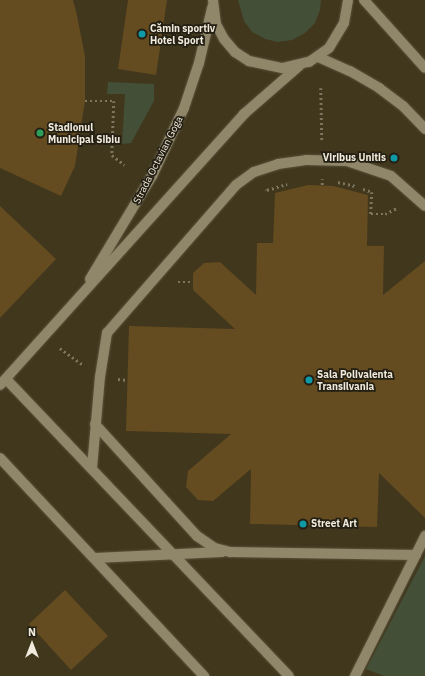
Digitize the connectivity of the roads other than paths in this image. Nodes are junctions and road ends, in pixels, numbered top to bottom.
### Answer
1 (348, 0) edge
2 (364, 0) edge
3 (213, 4) edge
4 (318, 57) junction
5 (299, 66) junction
6 (425, 68) edge
7 (425, 128) edge
8 (425, 206) edge
9 (77, 301) junction
10 (3, 382) edge
11 (95, 424) junction
12 (0, 458) edge
13 (92, 468) junction
14 (425, 536) edge
15 (230, 552) junction
16 (173, 554) junction
17 (416, 555) junction
18 (95, 558) junction
19 (204, 676) edge
20 (289, 676) edge
21 (355, 676) edge

1 - 4 main road
2 - 6 main road
3 - 5 main road
3 - 9 main road, Strada Octavian Goga
4 - 5 main road
4 - 7 main road
5 - 9 main road, Strada Octavian Goga
8 - 11 main road
9 - 10 main road, Strada Octavian Goga
10 - 13 main road
11 - 13 main road
11 - 15 main road
12 - 18 main road
13 - 16 main road
14 - 17 main road
15 - 16 main road
15 - 17 main road
16 - 18 main road
16 - 20 main road
17 - 21 main road
18 - 19 main road

